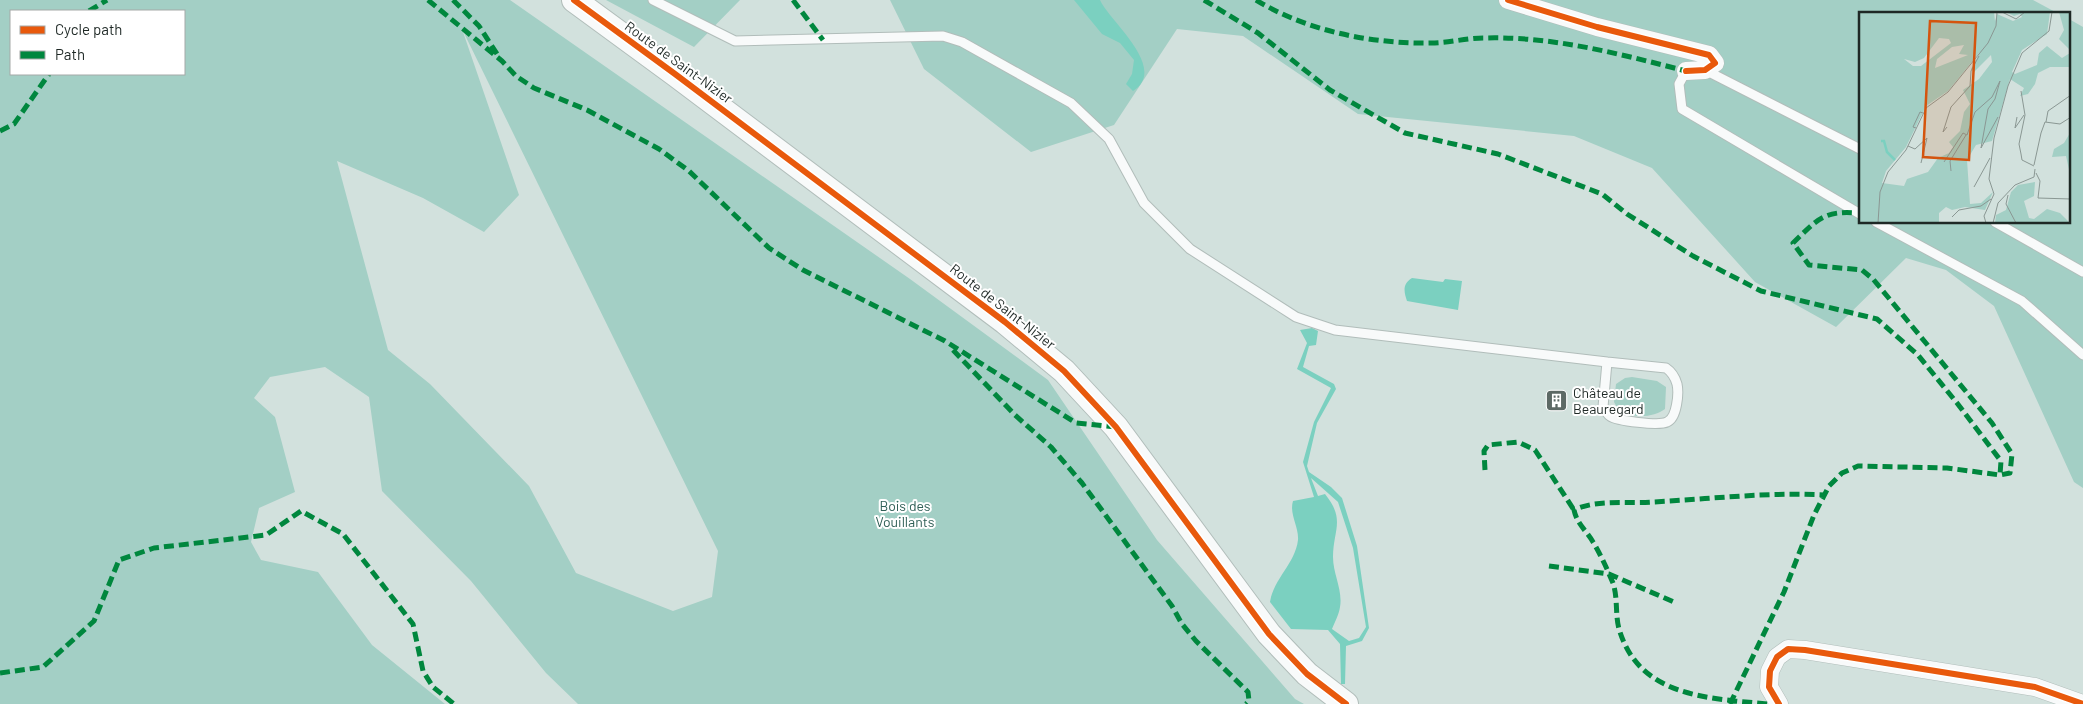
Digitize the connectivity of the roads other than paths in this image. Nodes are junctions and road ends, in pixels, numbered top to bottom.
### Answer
1 (574, 0) edge
2 (653, 0) edge
3 (1508, 0) edge
4 (1705, 70) junction
5 (1686, 71) joint
6 (1859, 148) edge
7 (1859, 214) edge
8 (1880, 224) edge
9 (1999, 224) edge
10 (2083, 272) edge
11 (2083, 355) edge
12 (1607, 362) junction
13 (1346, 704) edge
14 (1780, 704) edge
15 (2083, 704) edge

1 - 13 main road, Route de Saint-Nizier
2 - 12 lane
3 - 4 street
4 - 5 street
4 - 6 lane
5 - 7 lane
8 - 11 lane
9 - 10 lane
12 - 12 lane
14 - 15 street

